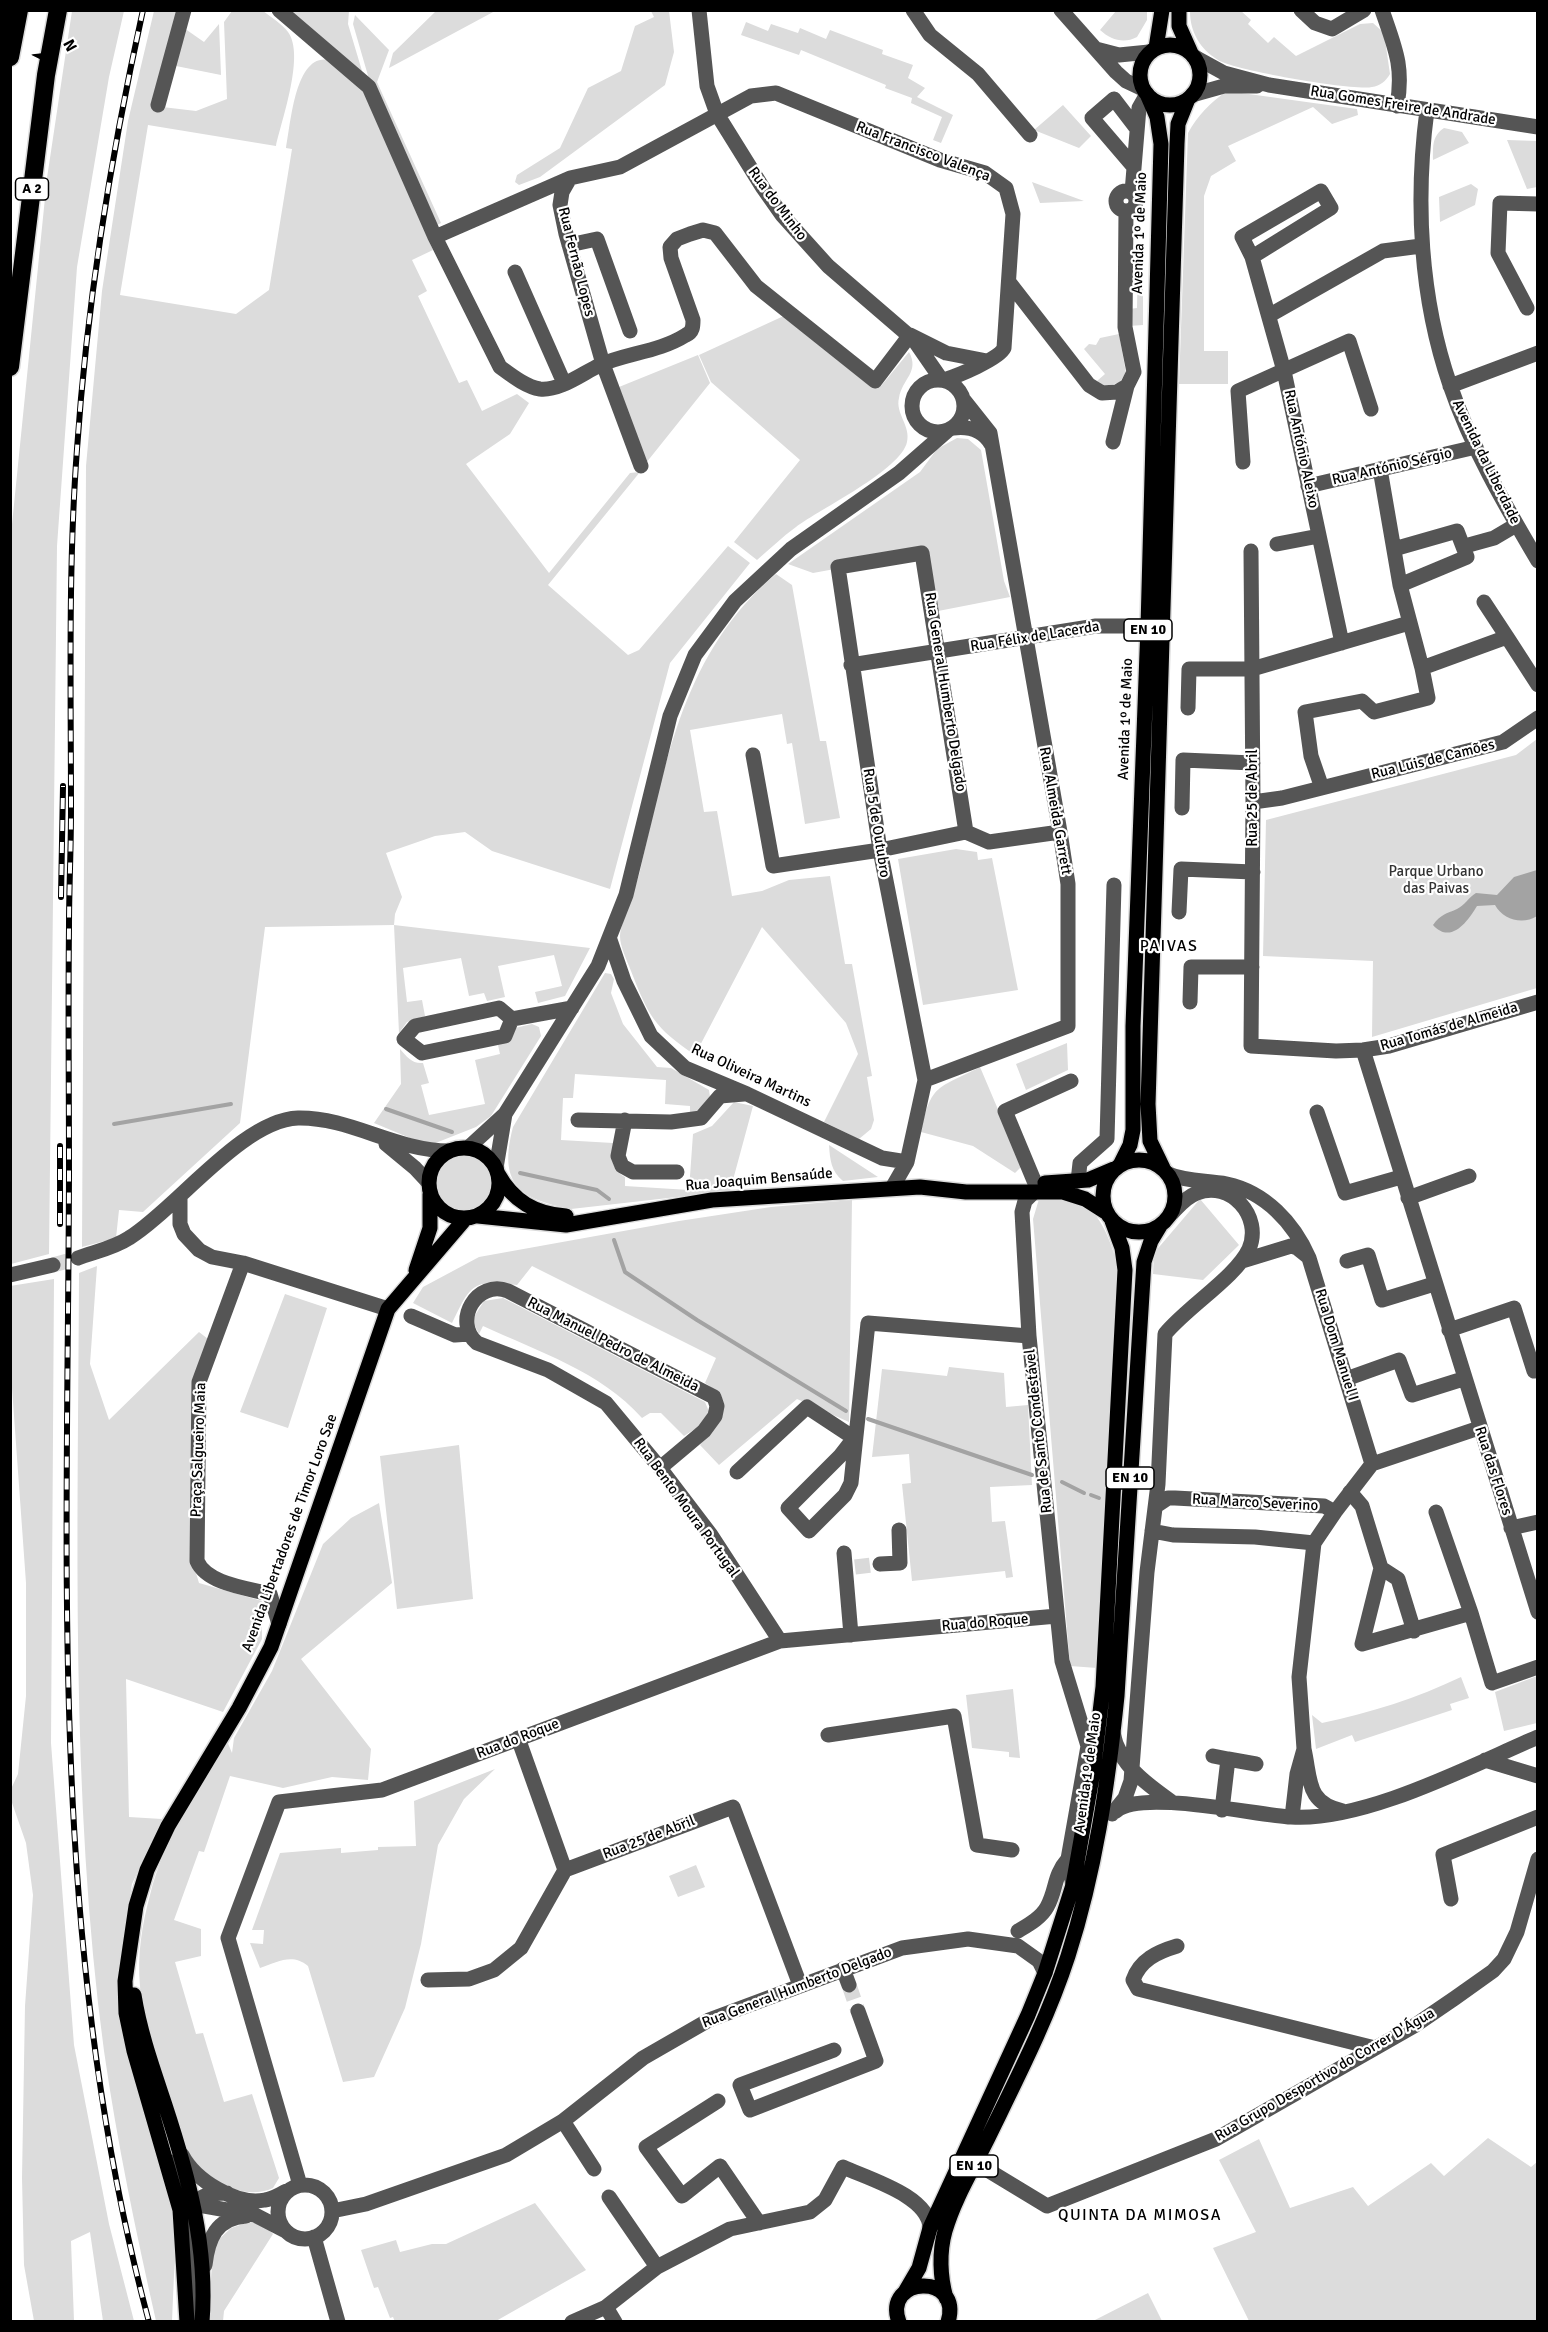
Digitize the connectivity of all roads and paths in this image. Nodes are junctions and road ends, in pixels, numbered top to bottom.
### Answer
1 (20, 10) edge
2 (58, 10) edge
3 (184, 10) edge
4 (279, 10) edge
5 (699, 10) edge
6 (913, 10) edge
7 (1061, 10) edge
8 (1162, 10) edge
9 (1179, 10) edge
10 (1301, 10) edge
11 (1365, 10) edge
12 (1382, 10) edge
13 (1098, 50) junction
14 (1153, 50) junction
15 (1192, 55) junction
16 (10, 57) edge
17 (1269, 85) junction
18 (1145, 92) junction
19 (1190, 97) junction
20 (158, 105) dead end
21 (1397, 106) junction
22 (1426, 110) junction
23 (717, 114) junction
24 (1538, 128) edge
25 (1137, 129) junction
26 (1030, 135) dead end
27 (1134, 167) junction
28 (570, 178) junction
29 (1538, 204) edge
30 (435, 237) junction
31 (569, 245) junction
32 (1421, 246) junction
33 (1252, 257) junction
34 (515, 272) dead end
35 (1009, 282) junction
36 (1527, 308) dead end
37 (1270, 315) junction
38 (630, 331) dead end
39 (910, 335) junction
40 (1537, 354) edge
41 (923, 357) junction
42 (987, 361) junction
43 (603, 364) junction
44 (10, 367) edge
45 (972, 368) junction
46 (1284, 371) junction
47 (942, 380) junction
48 (564, 383) junction
49 (1127, 386) junction
50 (1450, 386) junction
51 (917, 388) junction
52 (963, 398) junction
53 (1371, 409) dead end
54 (913, 416) junction
55 (950, 429) junction
56 (1113, 441) dead end
57 (992, 446) junction
58 (1476, 447) junction
59 (1243, 462) dead end
60 (909, 463) junction
61 (641, 466) dead end
62 (1380, 469) junction
63 (1308, 486) junction
64 (1516, 525) junction
65 (1319, 536) junction
66 (1277, 544) dead end
67 (1465, 546) junction
68 (1394, 549) junction
69 (1251, 551) dead end
70 (922, 553) joint
71 (1538, 561) edge
72 (1401, 585) junction
73 (1484, 602) dead end
74 (1409, 623) junction
75 (1148, 626) junction
76 (1024, 637) junction
77 (1507, 637) junction
78 (1342, 643) junction
79 (940, 652) junction
80 (851, 665) junction
81 (1422, 668) junction
82 (1252, 669) junction
83 (1538, 685) edge
84 (1188, 708) dead end
85 (1538, 718) edge
86 (753, 755) dead end
87 (1253, 763) junction
88 (1322, 788) junction
89 (1253, 802) junction
90 (1182, 808) dead end
91 (966, 832) junction
92 (1060, 832) junction
93 (880, 850) junction
94 (1253, 872) junction
95 (1114, 885) dead end
96 (1179, 912) dead end
97 (610, 940) junction
98 (1252, 968) junction
99 (1190, 1002) dead end
100 (1538, 1002) edge
101 (572, 1008) junction
102 (512, 1019) junction
103 (1251, 1046) joint
104 (1363, 1050) junction
105 (925, 1080) junction
106 (1071, 1082) dead end
107 (747, 1094) junction
108 (1317, 1112) dead end
109 (505, 1114) junction
110 (578, 1120) dead end
111 (625, 1120) junction
112 (377, 1137) junction
113 (469, 1148) junction
114 (449, 1151) junction
115 (907, 1162) junction
116 (1117, 1167) junction
117 (497, 1171) junction
118 (1165, 1171) junction
119 (677, 1172) dead end
120 (1469, 1176) dead end
121 (1401, 1177) junction
122 (1078, 1181) junction
123 (923, 1187) junction
124 (429, 1188) junction
125 (892, 1188) junction
126 (1035, 1188) junction
127 (1005, 1193) junction
128 (180, 1196) junction
129 (1408, 1198) junction
130 (1022, 1212) junction
131 (630, 1213) junction
132 (1172, 1213) junction
133 (1109, 1217) junction
134 (471, 1218) junction
135 (1160, 1226) junction
136 (78, 1258) tunnel mouth
137 (1309, 1258) junction
138 (1242, 1261) junction
139 (1347, 1261) dead end
140 (243, 1263) junction
141 (52, 1265) tunnel mouth
142 (10, 1275) edge
143 (413, 1277) junction
144 (1434, 1284) junction
145 (388, 1309) junction
146 (411, 1316) dead end
147 (1449, 1330) junction
148 (469, 1334) junction
149 (1029, 1336) junction
150 (1534, 1371) dead end
151 (1346, 1379) junction
152 (1463, 1379) junction
153 (1479, 1428) junction
154 (854, 1438) junction
155 (1372, 1464) junction
156 (660, 1468) junction
157 (737, 1472) dead end
158 (1350, 1492) junction
159 (1156, 1506) junction
160 (1335, 1512) junction
161 (1436, 1512) dead end
162 (1533, 1523) edge
163 (1511, 1528) junction
164 (899, 1530) dead end
165 (1152, 1531) junction
166 (1314, 1543) junction
167 (848, 1562) dead end
168 (880, 1564) tunnel mouth
169 (1381, 1568) junction
170 (1538, 1612) edge
171 (1471, 1613) junction
172 (1057, 1616) junction
173 (279, 1624) junction
174 (1414, 1631) junction
175 (851, 1635) junction
176 (780, 1641) junction
177 (1538, 1667) edge
178 (1102, 1687) junction
179 (1077, 1707) junction
180 (1113, 1733) junction
181 (828, 1735) dead end
182 (1538, 1737) edge
183 (518, 1738) junction
184 (1304, 1749) junction
185 (1485, 1760) junction
186 (1256, 1764) dead end
187 (1132, 1769) junction
188 (1538, 1776) edge
189 (1310, 1780) junction
190 (1172, 1802) junction
191 (1222, 1810) junction
192 (1346, 1812) junction
193 (1112, 1814) junction
194 (1292, 1817) junction
195 (1538, 1817) edge
196 (1098, 1835) junction
197 (1012, 1850) dead end
198 (1068, 1859) junction
199 (1538, 1859) edge
200 (565, 1870) junction
201 (1073, 1885) junction
202 (1451, 1899) dead end
203 (132, 1929) junction
204 (1018, 1931) dead end
205 (1177, 1946) dead end
206 (843, 1969) junction
207 (1046, 1973) junction
208 (428, 1980) dead end
209 (800, 1985) junction
210 (849, 1985) tunnel mouth
211 (858, 2011) tunnel mouth
212 (1375, 2048) junction
213 (834, 2050) dead end
214 (144, 2087) junction
215 (718, 2101) dead end
216 (563, 2121) junction
217 (178, 2147) junction
218 (976, 2163) junction
219 (594, 2169) dead end
220 (294, 2188) junction
221 (227, 2193) junction
222 (945, 2194) junction
223 (609, 2197) dead end
224 (916, 2201) junction
225 (193, 2204) junction
226 (332, 2211) junction
227 (255, 2215) junction
228 (759, 2223) junction
229 (930, 2228) junction
230 (284, 2230) junction
231 (314, 2237) junction
232 (657, 2267) junction
233 (203, 2283) junction
234 (902, 2298) junction
235 (606, 2307) junction
236 (949, 2313) edge
237 (188, 2322) edge
238 (202, 2322) edge
239 (338, 2322) edge
240 (572, 2322) edge
241 (615, 2322) edge
242 (891, 2322) edge
243 (899, 2322) edge

1 - 16 highway
2 - 44 highway, A 2
3 - 20 street
4 - 30 street
5 - 23 street, Rua do Minho
6 - 26 street
7 - 13 street
8 - 14 main road, EN 10
9 - 15 main road, EN 10
10 - 11 street
12 - 21 street
13 - 14 street
13 - 18 street
14 - 15 main road
14 - 18 main road, EN 10
15 - 17 street
15 - 19 main road, EN 10
17 - 19 street
17 - 21 street, Rua Gomes Freire de Andrade
18 - 19 main road
18 - 25 street
18 - 75 main road, Avenida 1º de Maio / EN 10
19 - 118 main road, EN 10
21 - 22 street, Rua Gomes Freire de Andrade
22 - 24 street, Rua Gomes Freire de Andrade
22 - 32 street, Avenida da Liberdade
23 - 28 street
23 - 35 street, Rua Francisco Valença
23 - 39 street, Rua do Minho
25 - 27 street
25 - 27 street
27 - 49 street
28 - 30 street
28 - 31 street, Rua Fernão Lopes
29 - 36 street
30 - 48 street
31 - 38 street
31 - 43 street, Rua Fernão Lopes
32 - 37 street
32 - 50 street, Avenida da Liberdade
33 - 33 street, Rua António Aleixo
33 - 37 street, Rua António Aleixo
34 - 48 street
35 - 42 street, Rua Francisco Valença
35 - 49 street
37 - 46 street, Rua António Aleixo
39 - 41 street, Rua do Minho
39 - 42 street
39 - 43 street
40 - 50 street
41 - 47 street, Rua do Minho
41 - 51 street
42 - 45 street
43 - 48 street
43 - 61 street, Rua Fernão Lopes
45 - 47 street
45 - 52 street
46 - 53 street
46 - 59 street
46 - 63 street, Rua António Aleixo
47 - 51 street
47 - 52 street
49 - 56 street
50 - 58 street, Avenida da Liberdade
51 - 54 street
52 - 55 street
52 - 57 street, Rua Almeida Garrett
54 - 55 street
54 - 60 street
55 - 57 street
55 - 60 street
57 - 76 street, Rua Almeida Garrett
58 - 62 street, Rua António Sérgio
58 - 64 street, Avenida da Liberdade
60 - 97 street
62 - 63 street, Rua António Sérgio
62 - 68 street
63 - 65 street, Rua António Aleixo
64 - 67 street
64 - 71 street, Avenida da Liberdade
65 - 66 street
65 - 78 street, Rua António Aleixo
67 - 68 street
67 - 72 street
68 - 72 street
69 - 82 street, Rua 25 de Abril
70 - 79 street, Rua General Humberto Delgado
70 - 80 street, Rua 5 de Outubro
72 - 74 street
73 - 77 street
74 - 78 street
74 - 81 street
75 - 76 street, Rua Félix de Lacerda
75 - 116 main road, Avenida 1º de Maio / EN 10
76 - 79 street, Rua Félix de Lacerda
76 - 92 street, Rua Almeida Garrett
77 - 81 street
77 - 83 street
78 - 82 street
79 - 80 street, Rua Félix de Lacerda
79 - 91 street, Rua General Humberto Delgado
80 - 93 street, Rua 5 de Outubro
81 - 88 street
82 - 84 street
82 - 87 street, Rua 25 de Abril
85 - 88 street, Rua Luis de Camões
86 - 93 street
87 - 89 street, Rua 25 de Abril
87 - 90 street
88 - 89 street, Rua Luis de Camões
89 - 94 street, Rua 25 de Abril
91 - 92 street
91 - 93 street
92 - 105 street, Rua Almeida Garrett
93 - 105 street, Rua 5 de Outubro
94 - 96 street
94 - 98 street, Rua 25 de Abril
95 - 122 street
97 - 101 street
97 - 107 street, Rua Oliveira Martins
98 - 99 street
98 - 103 street, Rua 25 de Abril
100 - 104 street, Rua Tomás de Almeida
101 - 102 street
101 - 109 street
102 - 102 street
103 - 104 street, Rua Tomás de Almeida
104 - 121 street, Rua das Flores
105 - 115 street, Rua 5 de Outubro
106 - 126 street
107 - 111 street
107 - 115 street, Rua Oliveira Martins
108 - 121 street
109 - 113 street
109 - 117 street
110 - 111 street
111 - 119 street
112 - 114 street
112 - 124 street
112 - 128 street
113 - 114 main road
113 - 117 main road
114 - 124 main road
115 - 123 street
115 - 125 street
116 - 118 main road
116 - 122 main road
116 - 133 main road, EN 10
117 - 131 main road, Rua Joaquim Bensaúde
117 - 134 main road
118 - 132 main road, EN 10
118 - 137 street, Rua Dom Manuel I
120 - 129 street
121 - 129 street, Rua das Flores
122 - 126 main road
123 - 125 main road
123 - 126 main road
123 - 127 main road
124 - 134 main road
124 - 143 main road, Avenida Libertadores de Timor Loro Sae
125 - 131 main road, Rua Joaquim Bensaúde
126 - 127 main road
126 - 130 street
126 - 133 main road
127 - 130 street
128 - 136 street
128 - 140 street
129 - 144 street, Rua das Flores
130 - 149 street
131 - 134 main road, Rua Joaquim Bensaúde
132 - 135 main road, EN 10
132 - 138 street, Avenida 1º de Maio
133 - 135 main road
133 - 178 main road, Avenida 1º de Maio / EN 10
134 - 143 main road, Avenida Libertadores de Timor Loro Sae
135 - 180 main road, Avenida 1º de Maio / EN 10
137 - 138 street
137 - 151 street, Rua Dom Manuel I
138 - 159 street, Avenida 1º de Maio
139 - 144 street
140 - 145 street
140 - 173 street, Praça Salgueiro Maia
141 - 142 street
143 - 145 main road, Avenida Libertadores de Timor Loro Sae
144 - 147 street, Rua das Flores
145 - 173 main road, Avenida Libertadores de Timor Loro Sae
146 - 148 street
147 - 150 street
147 - 152 street, Rua das Flores
148 - 156 street, Rua Bento Moura Portugal
148 - 156 street, Rua Manuel Pedro de Almeida
149 - 154 street, Rua de Santo Condestável
149 - 172 street, Rua de Santo Condestável
151 - 152 street
151 - 155 street, Rua Dom Manuel I
152 - 153 street, Rua das Flores
153 - 155 street
153 - 163 street, Rua das Flores
154 - 154 street
154 - 157 street
155 - 158 street
156 - 176 street, Rua Bento Moura Portugal
158 - 160 street
158 - 169 street
159 - 160 street, Rua Marco Severino
159 - 165 street, Avenida 1º de Maio
160 - 166 street, Rua Marco Severino
161 - 171 street
162 - 163 street
163 - 170 street, Rua das Flores
164 - 168 street
165 - 166 street
165 - 187 street, Avenida 1º de Maio
166 - 184 street
167 - 175 street
169 - 174 street
169 - 174 street
171 - 174 street
171 - 177 street
172 - 175 street, Rua do Roque
172 - 179 street
173 - 203 main road, Avenida Libertadores de Timor Loro Sae
175 - 176 street, Rua do Roque
176 - 183 street, Rua do Roque
178 - 179 street
178 - 201 main road, Avenida 1º de Maio / EN 10
179 - 198 street, Avenida 1º de Maio
180 - 187 street
180 - 196 main road, Avenida 1º de Maio / EN 10
181 - 197 street
182 - 185 street
183 - 200 street
183 - 220 street, Rua do Roque
184 - 189 street
184 - 194 street
185 - 188 street
185 - 192 street
186 - 191 street
187 - 190 street
187 - 193 street, Avenida 1º de Maio
189 - 192 street
189 - 194 street
190 - 191 street
190 - 193 street
191 - 194 street
192 - 194 street
193 - 196 street, Avenida 1º de Maio
195 - 202 street
196 - 218 main road, Avenida 1º de Maio / EN 10
198 - 201 street, Avenida 1º de Maio
198 - 204 street, Avenida 1º de Maio
199 - 212 street, Rua Grupo Desportivo do Correr D'Água
200 - 208 street
200 - 209 street, Rua 25 de Abril
201 - 207 main road, Avenida 1º de Maio / EN 10
203 - 214 main road, Avenida Libertadores de Timor Loro Sae
203 - 217 main road, Avenida Libertadores de Timor Loro Sae
205 - 212 street
206 - 207 street, Rua General Humberto Delgado
206 - 209 street, Rua General Humberto Delgado
206 - 210 street
207 - 222 main road, Avenida 1º de Maio / EN 10
209 - 216 street, Rua General Humberto Delgado
211 - 213 street
212 - 218 street, Rua Grupo Desportivo do Correr D'Água
214 - 225 street, Avenida Libertadores de Timor Loro Sae
214 - 237 main road, Avenida Libertadores de Timor Loro Sae
215 - 228 street
216 - 219 street
216 - 226 street, Rua General Humberto Delgado
217 - 221 street
217 - 225 main road, Avenida Libertadores de Timor Loro Sae
218 - 236 main road, Avenida 1º de Maio / EN 10
220 - 221 street
220 - 226 street
220 - 230 street
221 - 225 street
222 - 224 street
222 - 229 main road, Avenida 1º de Maio / EN 10
223 - 232 street
224 - 228 street
224 - 229 street
225 - 227 street
225 - 233 main road, Avenida Libertadores de Timor Loro Sae
225 - 237 street, Avenida Libertadores de Timor Loro Sae
226 - 231 street
227 - 230 street
227 - 233 street
228 - 232 street
229 - 234 main road, Avenida 1º de Maio / EN 10
230 - 231 street
231 - 239 street
232 - 235 street
233 - 238 main road, Avenida Libertadores de Timor Loro Sae
234 - 236 main road
234 - 242 main road, Avenida 1º de Maio / EN 10
234 - 243 main road
235 - 240 street
235 - 241 street

